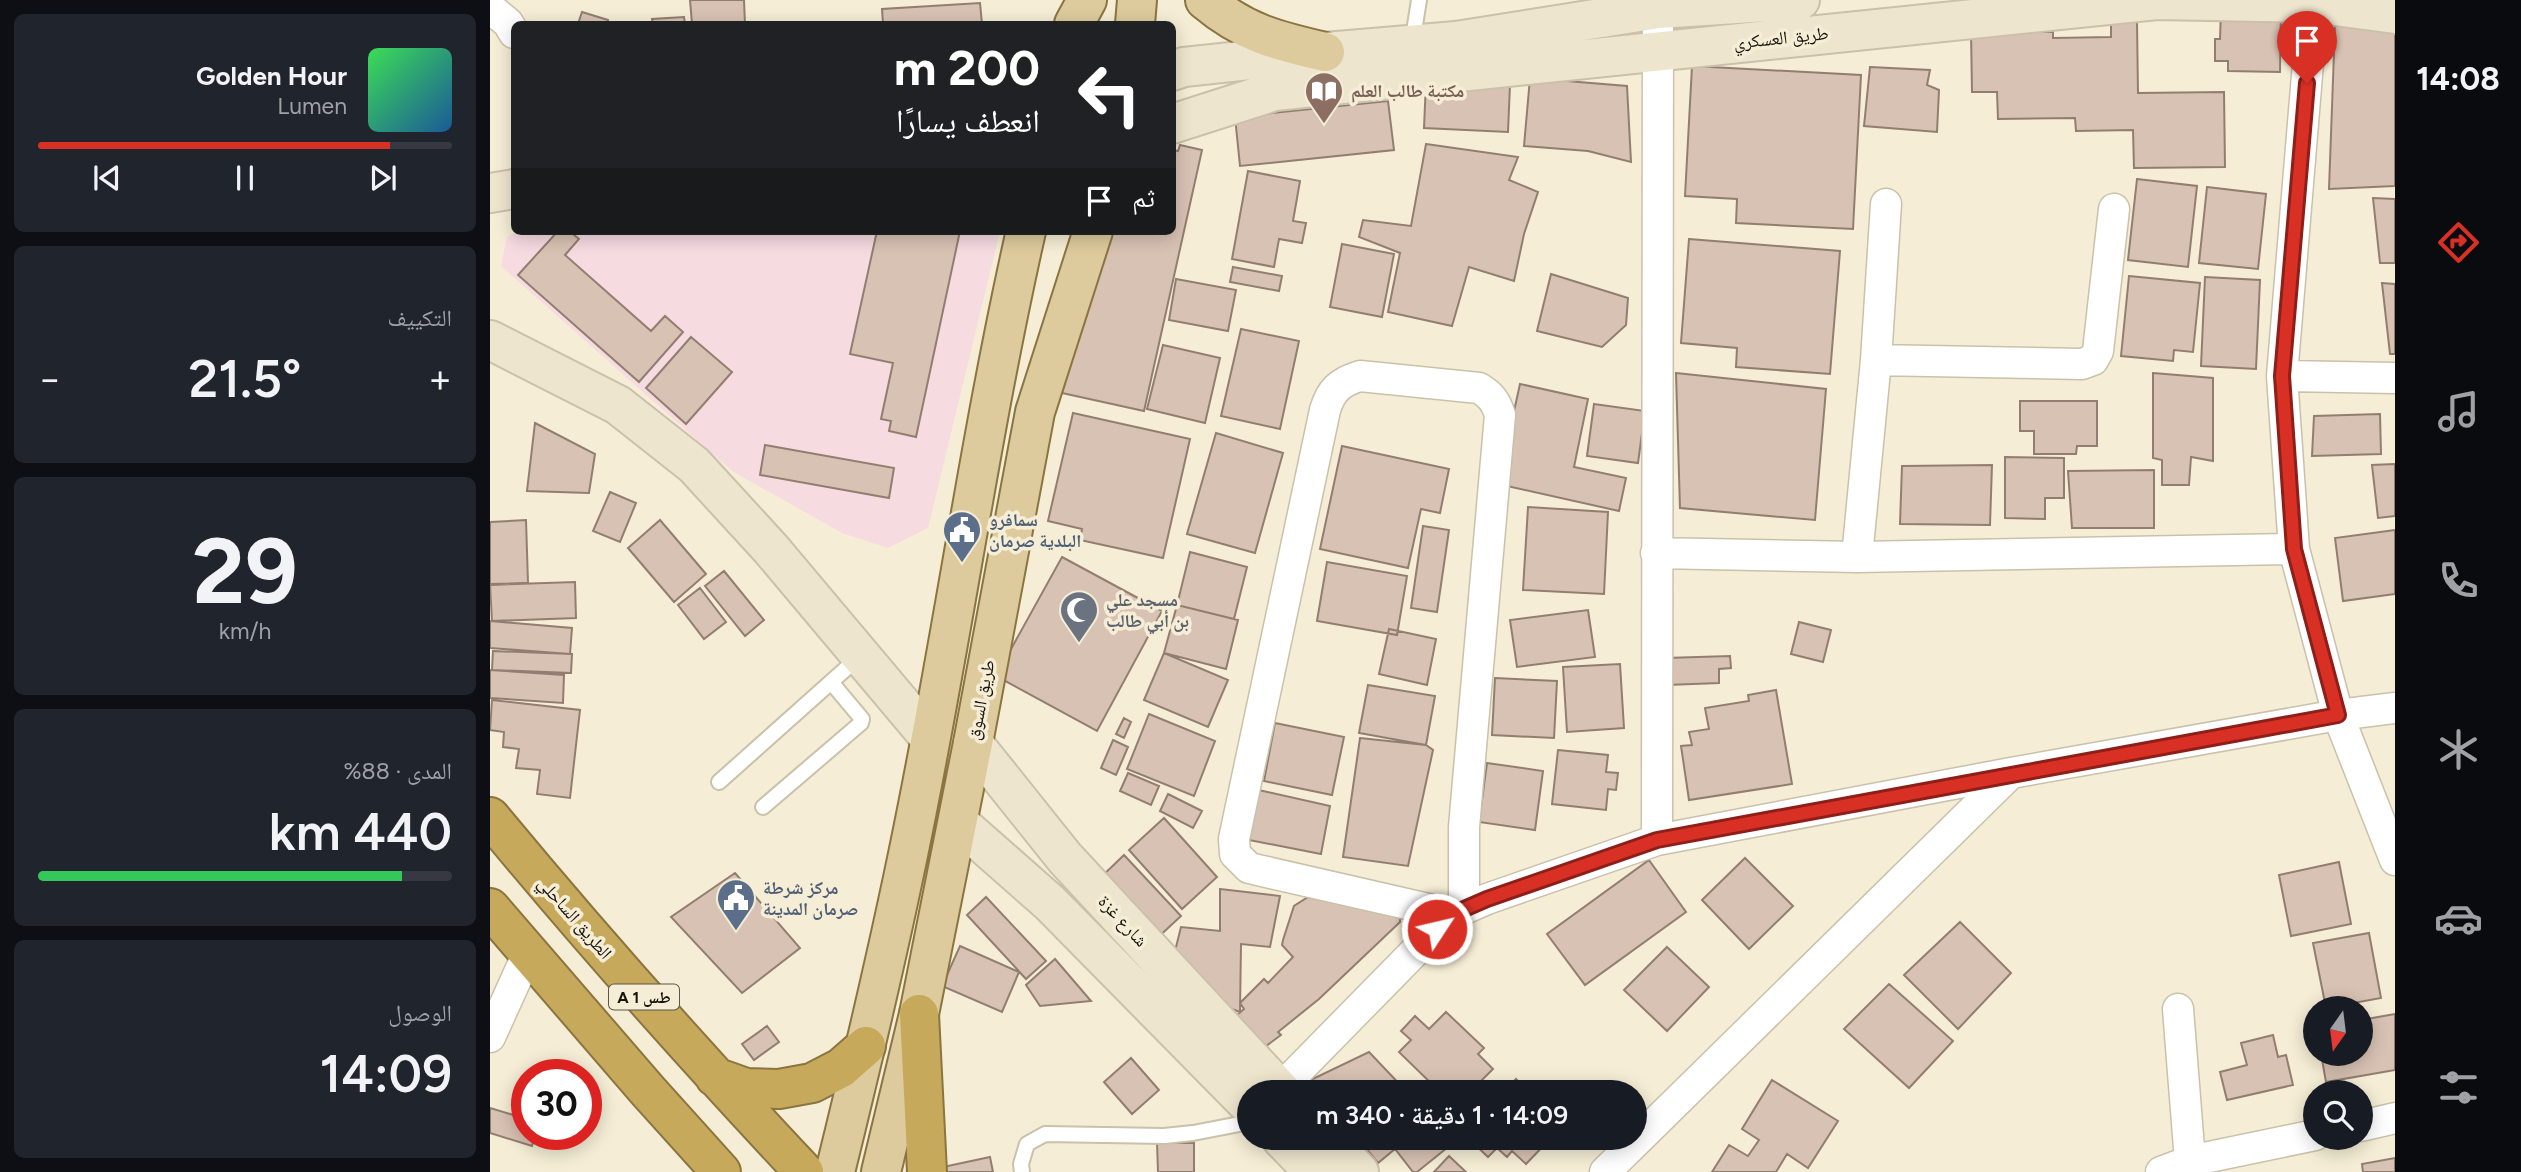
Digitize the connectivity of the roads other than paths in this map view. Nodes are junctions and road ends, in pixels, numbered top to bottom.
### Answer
1 (1087, 0) edge
2 (1137, 0) edge
3 (1205, 0) edge
4 (1419, 0) edge
5 (1800, 0) edge
6 (2313, 3) junction
7 (1658, 5) edge
8 (2395, 14) edge
9 (1076, 21) edge
10 (1135, 21) edge
11 (1412, 46) junction
12 (1656, 51) junction
13 (1325, 52) junction
14 (1176, 71) edge
15 (1176, 123) edge
16 (511, 189) edge
17 (490, 192) edge
18 (1886, 204) dead end
19 (2114, 209) dead end
20 (1025, 235) edge
21 (1092, 235) edge
22 (490, 340) edge
23 (1876, 360) junction
24 (2282, 376) junction
25 (2395, 378) edge
26 (2294, 549) junction
27 (1656, 553) junction
28 (1857, 557) junction
29 (860, 656) junction
30 (831, 682) junction
31 (2395, 708) edge
32 (2338, 715) junction
33 (930, 738) junction
34 (973, 743) junction
35 (2011, 774) junction
36 (719, 782) dead end
37 (918, 805) junction
38 (763, 807) dead end
39 (490, 817) edge
40 (958, 822) junction
41 (1657, 840) junction
42 (2395, 860) edge
43 (490, 908) edge
44 (1459, 912) junction
45 (529, 951) junction
46 (2178, 1009) dead end
47 (919, 1014) junction
48 (490, 1037) edge
49 (866, 1046) junction
50 (715, 1077) junction
51 (1252, 1080) edge
52 (1256, 1080) edge
53 (1286, 1080) edge
54 (2395, 1118) edge
55 (2373, 1123) edge
56 (1237, 1125) edge
57 (2303, 1137) edge
58 (1293, 1150) edge
59 (1338, 1150) edge
60 (2190, 1161) junction
61 (716, 1171) edge
62 (804, 1172) edge
63 (835, 1172) edge
64 (881, 1172) edge
65 (927, 1172) edge
66 (1023, 1172) edge
67 (1314, 1172) edge
68 (1359, 1172) edge
69 (1605, 1172) edge
70 (2161, 1172) edge

1 - 9 main road
2 - 10 main road
3 - 13 main road
4 - 11 lane
5 - 7 street, طريق العسكري
6 - 8 street, طريق العسكري
6 - 12 street, طريق العسكري
6 - 24 street
7 - 11 street, طريق العسكري
7 - 12 street
11 - 13 street, طريق العسكري
12 - 15 street, طريق العسكري
12 - 27 street
13 - 14 street, طريق العسكري
16 - 17 street
18 - 23 street
19 - 23 street
20 - 33 main road
21 - 34 main road, طريق السوق
22 - 29 street
23 - 28 street
24 - 25 street
24 - 26 street
26 - 28 street
26 - 32 street
27 - 28 street
27 - 41 street
29 - 30 lane
29 - 33 street
30 - 36 lane
30 - 38 lane
31 - 32 street
32 - 35 street
32 - 42 street
33 - 37 main road
34 - 40 main road, طريق السوق
34 - 52 street, شارع غزة
35 - 41 street
35 - 69 street
37 - 40 main road
37 - 49 main road
39 - 50 highway, الطريق الساحلي / A 1 طس
40 - 47 main road, طريق السوق
40 - 51 street
41 - 44 street
43 - 45 highway, A 1 طس
44 - 44 street
44 - 53 street
45 - 48 street
45 - 61 highway, A 1 طس
46 - 60 street
47 - 64 main road, طريق السوق
47 - 65 highway
49 - 50 highway
49 - 63 main road
50 - 62 highway, الطريق الساحلي / A 1 طس
54 - 55 street
56 - 66 lane
57 - 60 street
58 - 67 street
59 - 68 street
60 - 70 street

